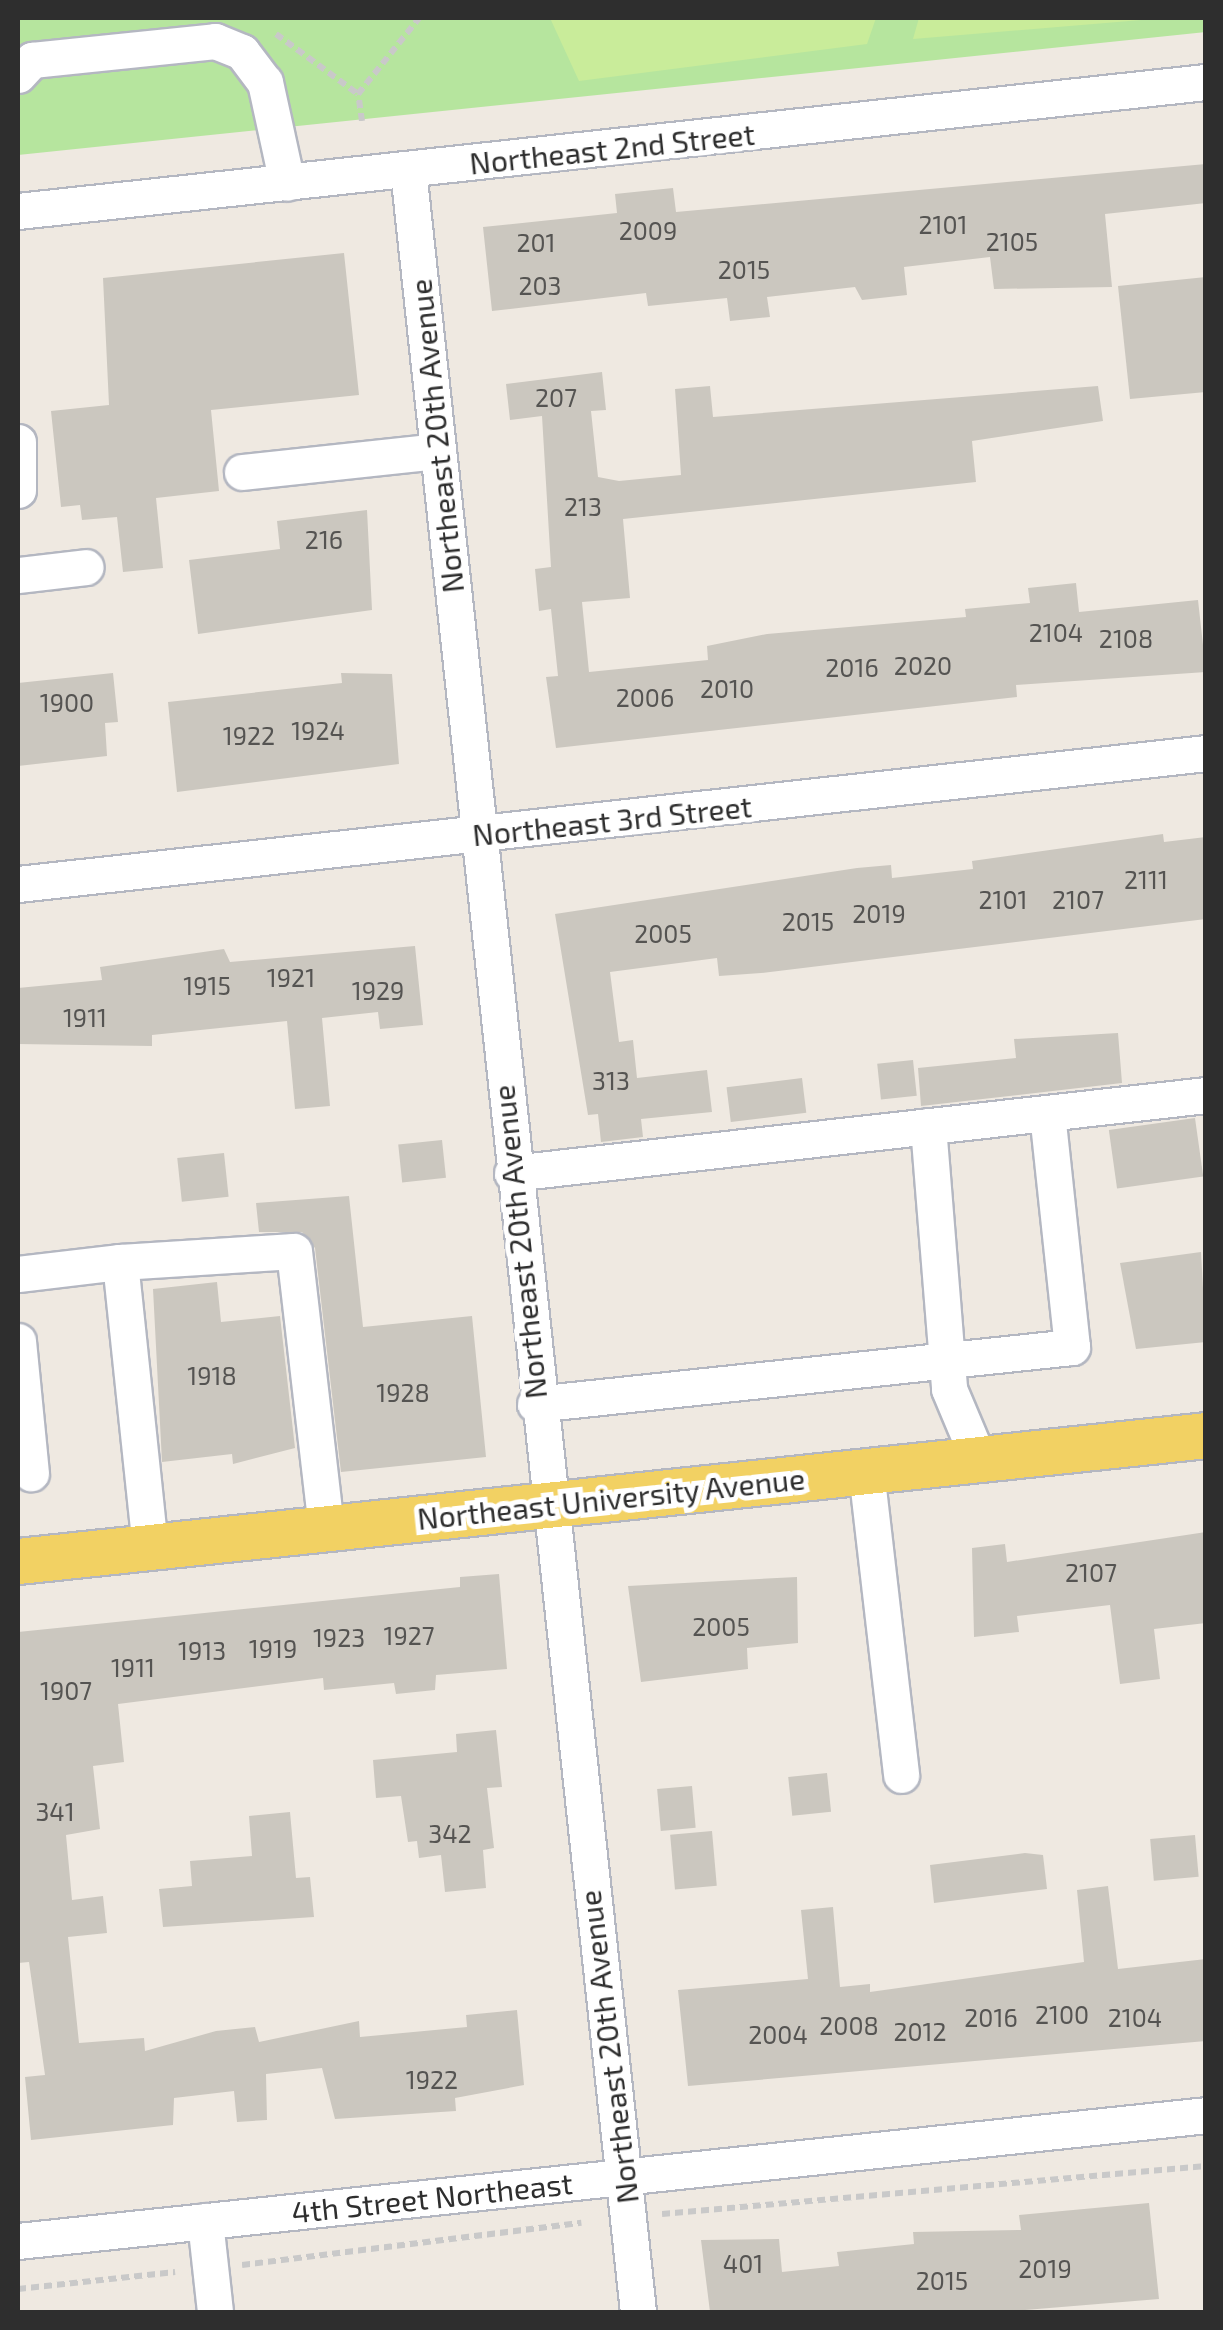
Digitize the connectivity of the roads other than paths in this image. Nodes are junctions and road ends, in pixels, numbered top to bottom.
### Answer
1 (18, 75) edge
2 (1206, 82) edge
3 (408, 170) junction
4 (288, 183) junction
5 (18, 210) edge
6 (18, 442) edge
7 (438, 451) junction
8 (242, 472) dead end
9 (18, 490) edge
10 (86, 567) dead end
11 (18, 575) edge
12 (1206, 753) edge
13 (479, 835) junction
14 (18, 884) edge
15 (1206, 1095) edge
16 (1047, 1113) junction
17 (928, 1126) junction
18 (512, 1173) junction
19 (120, 1262) junction
20 (18, 1274) edge
21 (18, 1341) edge
22 (947, 1360) junction
23 (535, 1404) junction
24 (1206, 1435) edge
25 (978, 1458) junction
26 (866, 1470) junction
27 (32, 1473) dead end
28 (545, 1506) junction
29 (326, 1528) junction
30 (150, 1547) junction
31 (18, 1561) edge
32 (901, 1775) dead end
33 (1206, 2115) edge
34 (623, 2176) junction
35 (204, 2221) junction
36 (18, 2241) edge
37 (215, 2312) edge
38 (638, 2312) edge

1 - 4 street
2 - 3 street, Northeast 2nd Street
3 - 4 street, Northeast 2nd Street
3 - 7 street, Northeast 20th Avenue
4 - 5 street, Northeast 2nd Street
6 - 9 street
7 - 8 street
7 - 13 street, Northeast 20th Avenue
10 - 11 street
12 - 13 street, Northeast 3rd Street
13 - 14 street, Northeast 3rd Street
13 - 18 street, Northeast 20th Avenue
15 - 16 street
16 - 17 street
16 - 22 street
17 - 18 street
17 - 22 street
18 - 23 street, Northeast 20th Avenue
19 - 20 street
19 - 29 street
19 - 30 street
21 - 27 street
22 - 23 street
22 - 25 street
23 - 28 street, Northeast 20th Avenue
24 - 25 main road, Northeast University Avenue
25 - 26 main road, Northeast University Avenue
26 - 28 main road, Northeast University Avenue
26 - 32 street
28 - 29 main road, Northeast University Avenue
28 - 34 street, Northeast 20th Avenue
29 - 30 main road, Northeast University Avenue
30 - 31 main road, Northeast University Avenue
33 - 34 street, 4th Street Northeast
34 - 35 street, 4th Street Northeast
34 - 38 street, Northeast 20th Avenue
35 - 36 street, 4th Street Northeast
35 - 37 street

